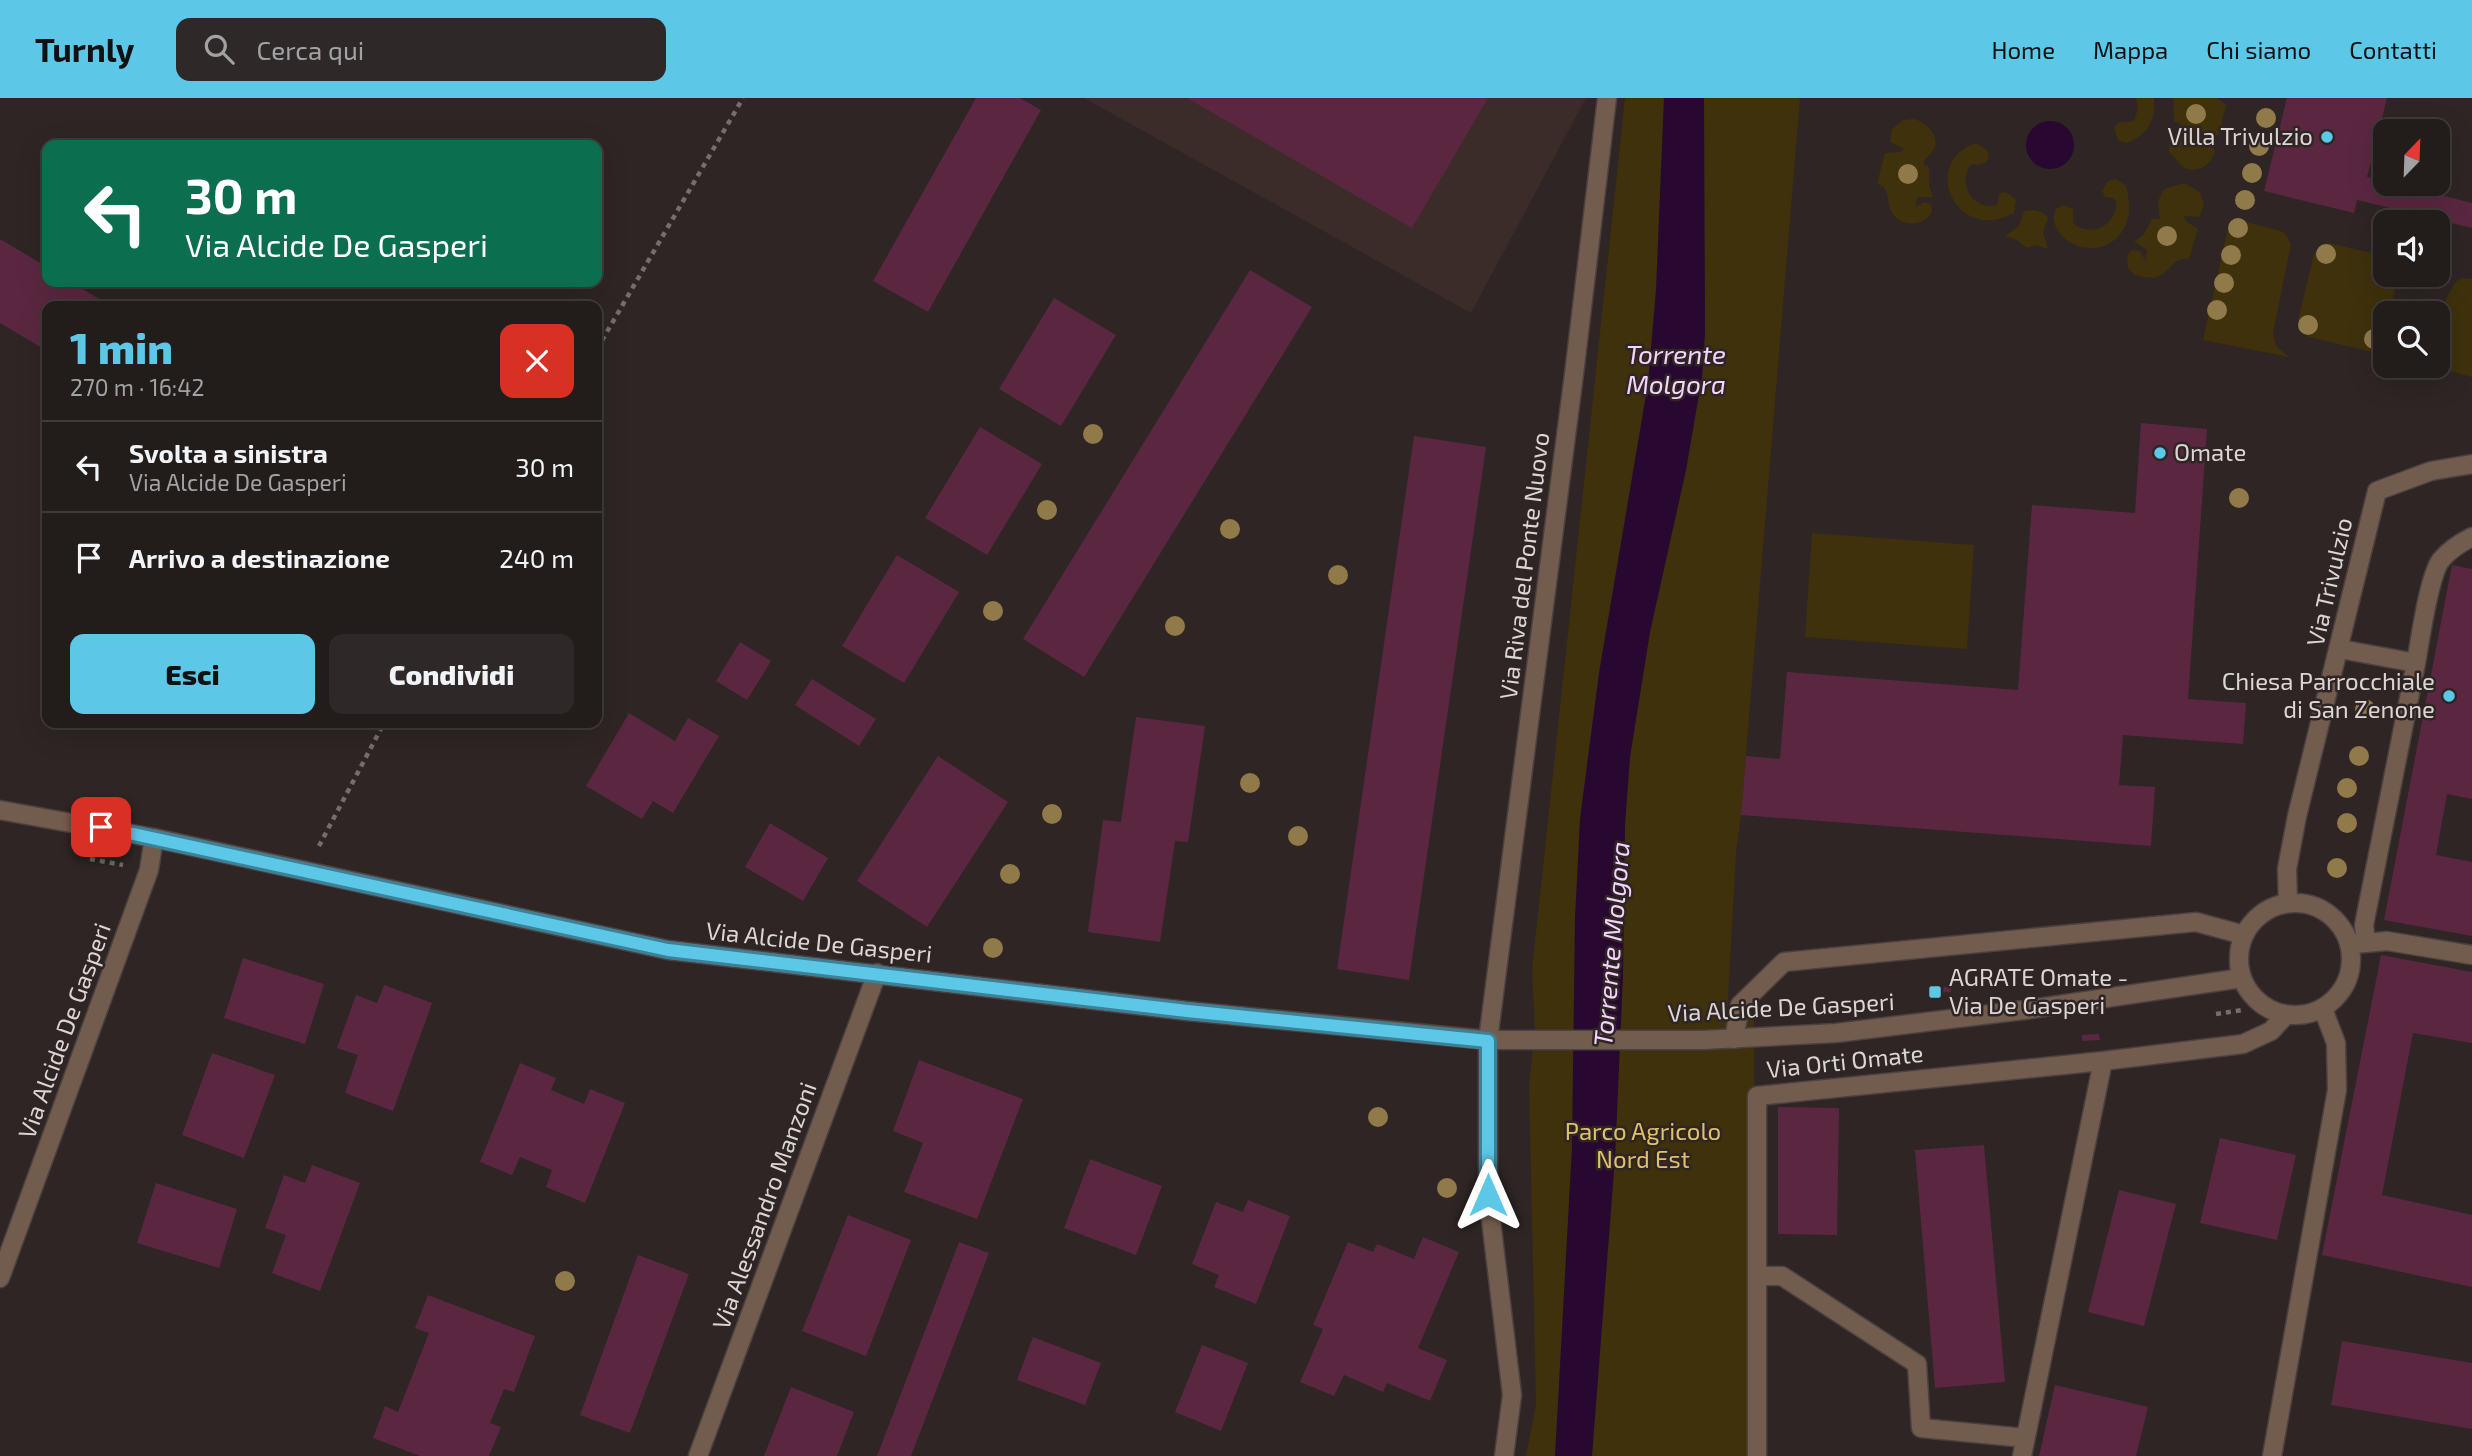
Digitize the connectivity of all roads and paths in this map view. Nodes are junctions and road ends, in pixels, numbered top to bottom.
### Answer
1 (743, 98) edge
2 (1607, 98) edge
3 (602, 340) edge
4 (2472, 464) edge
5 (2472, 537) edge
6 (2340, 649) junction
7 (2416, 663) junction
8 (381, 728) edge
9 (0, 810) edge
10 (154, 838) junction
11 (305, 872) junction
12 (2288, 903) junction
13 (2244, 935) junction
14 (2358, 943) junction
15 (2472, 955) edge
16 (877, 974) junction
17 (2242, 978) junction
18 (2323, 1009) junction
19 (2286, 1015) junction
20 (1734, 1039) junction
21 (1488, 1041) junction
22 (2103, 1061) junction
23 (1757, 1276) junction
24 (0, 1278) edge
25 (2024, 1447) edge
26 (698, 1456) edge
27 (1504, 1456) edge
28 (1757, 1456) edge
29 (2272, 1456) edge

1 - 3 path
2 - 21 street, Via Riva del Ponte Nuovo
4 - 6 street, Via Trivulzio
5 - 7 street
6 - 7 street
6 - 12 street, Via Trivulzio
7 - 14 street
8 - 11 path
9 - 10 street, Via Alcide De Gasperi
10 - 11 street, Via Alcide De Gasperi
10 - 24 street, Via Alcide De Gasperi
11 - 16 street, Via Alcide De Gasperi
12 - 13 street
12 - 14 street
13 - 17 street
13 - 20 street
14 - 15 street
14 - 18 street
16 - 21 street, Via Alcide De Gasperi
16 - 26 street, Via Alessandro Manzoni
17 - 19 street
17 - 20 street, Via Alcide De Gasperi
18 - 19 street
18 - 29 street
19 - 22 street, Via Orti Omate
20 - 21 street, Via Alcide De Gasperi
21 - 27 street
22 - 23 street, Via Orti Omate
22 - 25 street
23 - 25 street
23 - 28 street, Via Orti Omate

